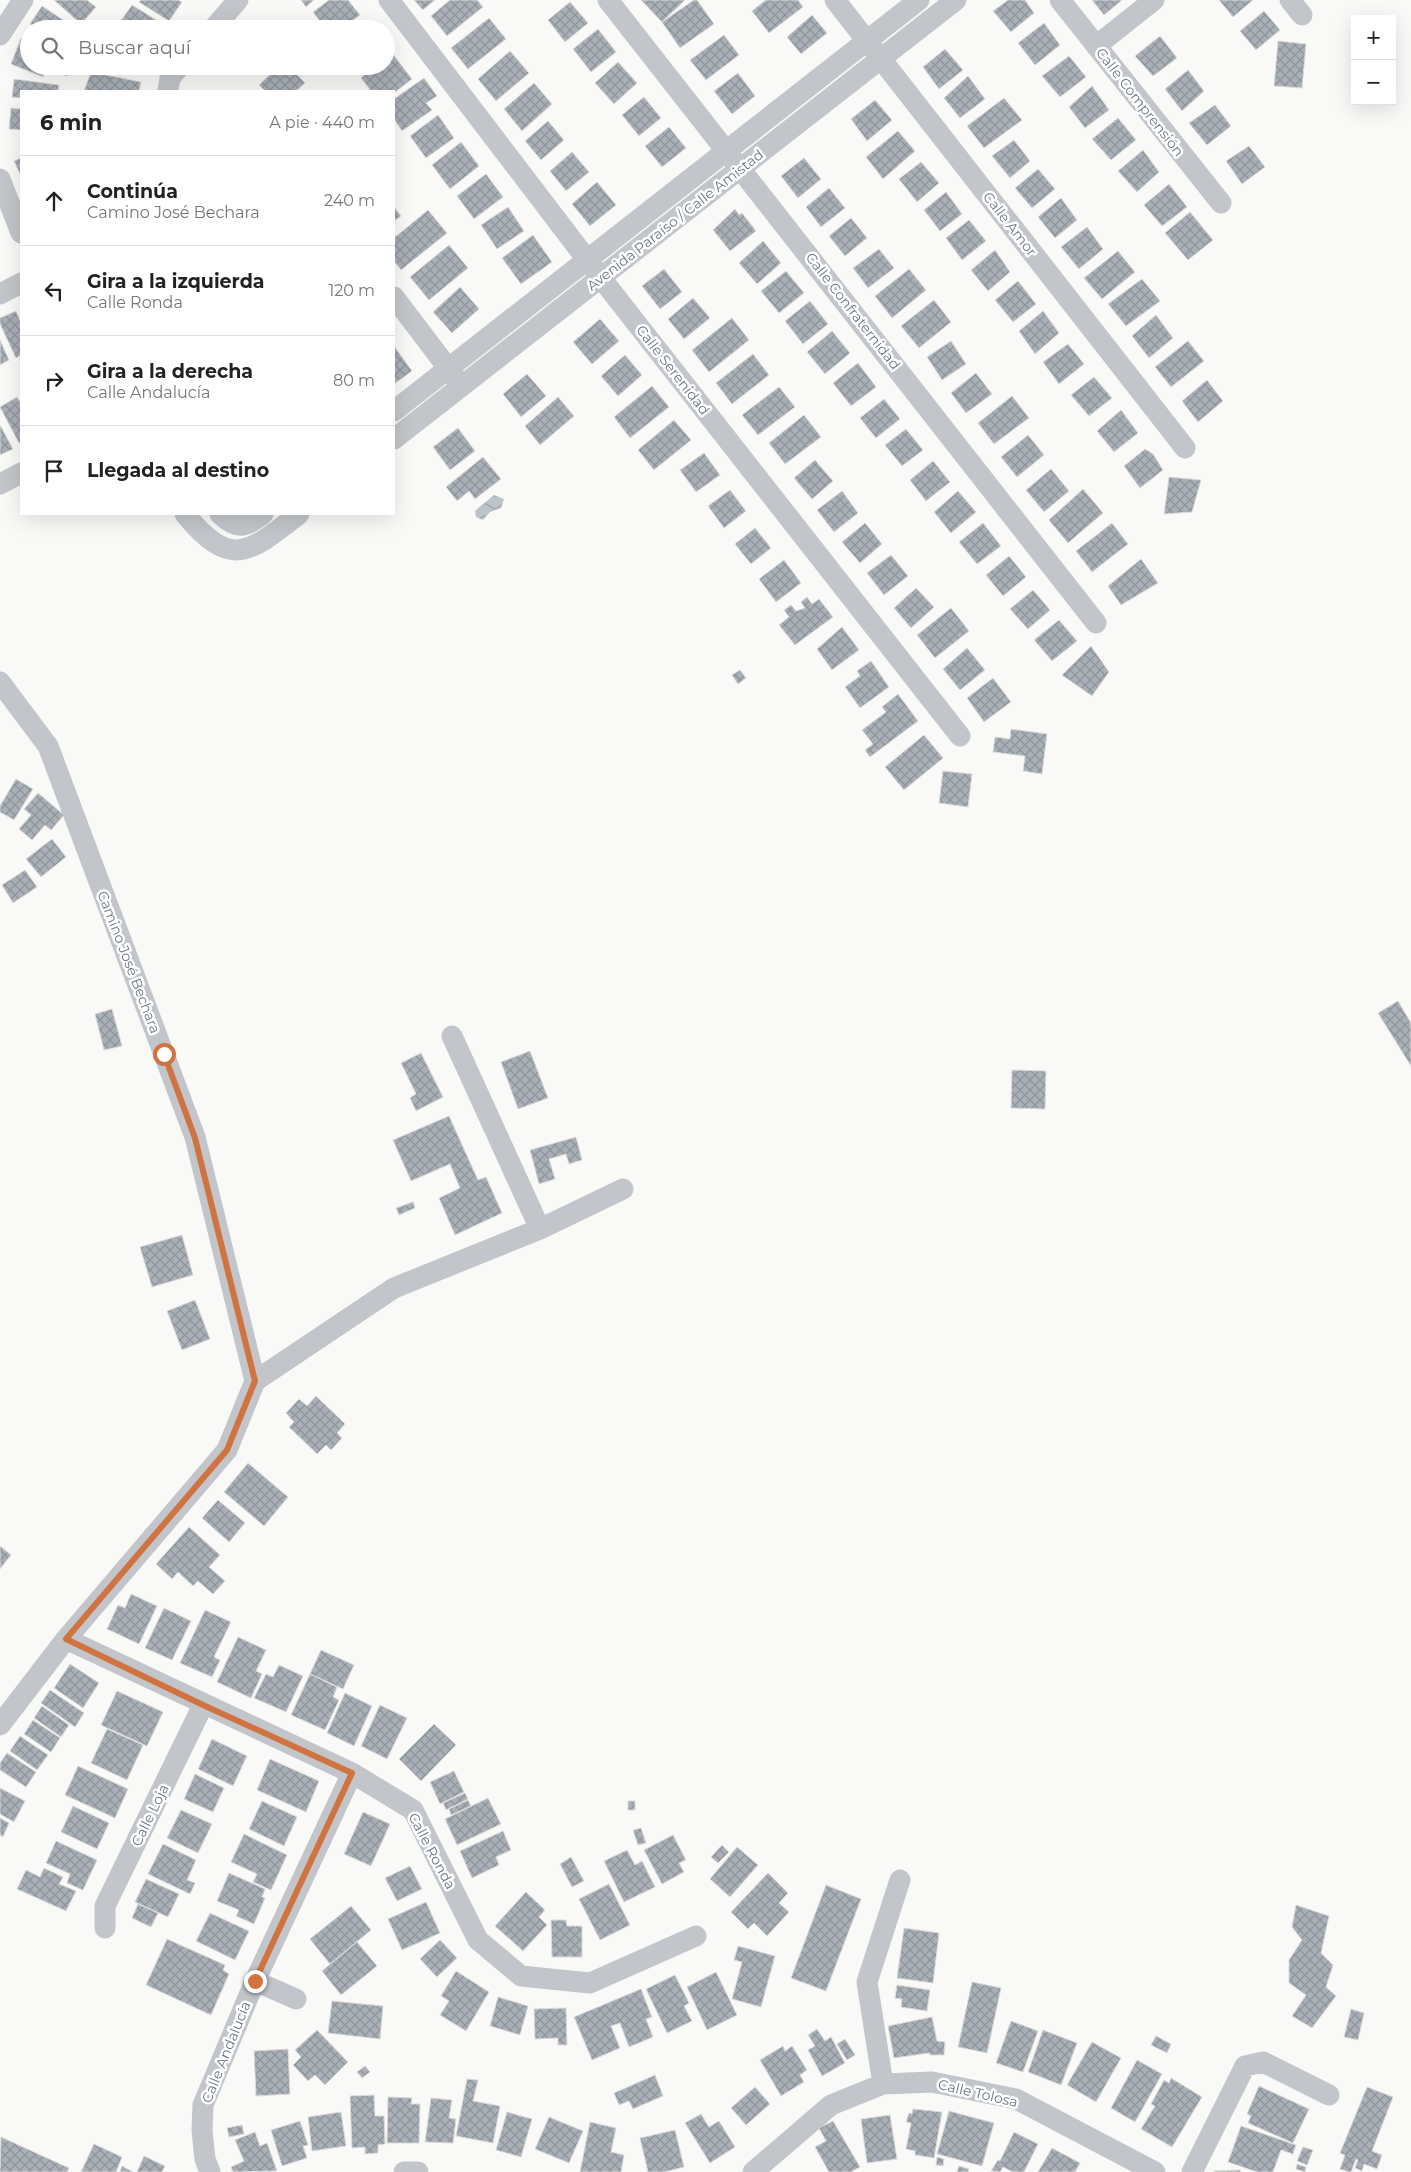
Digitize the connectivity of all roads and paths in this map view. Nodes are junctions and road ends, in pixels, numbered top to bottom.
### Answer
1 (24, 0) edge
2 (238, 0) edge
3 (389, 0) edge
4 (608, 0) edge
5 (835, 0) edge
6 (919, 0) edge
7 (956, 0) edge
8 (1060, 0) edge
9 (1154, 0) edge
10 (221, 20) edge
11 (0, 35) edge
12 (867, 41) junction
13 (1096, 46) junction
14 (881, 58) junction
15 (172, 75) edge
16 (168, 90) edge
17 (727, 150) junction
18 (741, 168) junction
19 (0, 179) edge
20 (1221, 203) dead end
21 (20, 230) edge
22 (588, 260) junction
23 (601, 278) junction
24 (20, 284) edge
25 (0, 294) edge
26 (395, 298) edge
27 (449, 369) junction
28 (462, 386) junction
29 (395, 410) edge
30 (395, 438) edge
31 (1185, 448) dead end
32 (20, 474) edge
33 (0, 484) edge
34 (186, 515) edge
35 (262, 515) edge
36 (298, 515) edge
37 (224, 518) edge
38 (223, 549) junction
39 (1096, 623) dead end
40 (0, 682) edge
41 (960, 736) dead end
42 (452, 1036) dead end
43 (623, 1189) dead end
44 (540, 1229) junction
45 (255, 1381) junction
46 (66, 1639) junction
47 (203, 1705) junction
48 (0, 1725) edge
49 (352, 1773) junction
50 (900, 1880) dead end
51 (105, 1928) dead end
52 (696, 1936) dead end
53 (255, 1981) junction
54 (296, 1999) dead end
55 (884, 2084) junction
56 (1328, 2095) dead end
57 (210, 2172) edge
58 (404, 2172) edge
59 (418, 2172) edge
60 (753, 2172) edge
61 (1155, 2172) edge
62 (1192, 2172) edge

1 - 11 street
2 - 10 street
3 - 22 street, Calle Serenidad
4 - 17 street, Calle Confraternidad
5 - 12 street, Calle Amor
6 - 12 street, Avenida Paraíso / Calle Amistad
7 - 14 street, Avenida Paraíso / Calle Amistad
8 - 13 street, Calle Comprensión
9 - 13 street
12 - 14 street, Calle Amor
12 - 17 street, Avenida Paraíso / Calle Amistad
13 - 20 street, Calle Comprensión
14 - 18 street, Avenida Paraíso / Calle Amistad
14 - 31 street, Calle Amor
15 - 16 street
17 - 18 street, Calle Confraternidad
17 - 22 street, Avenida Paraíso / Calle Amistad
18 - 23 street, Avenida Paraíso / Calle Amistad
18 - 39 street, Calle Confraternidad
19 - 21 street
22 - 23 street, Calle Serenidad
22 - 27 street, Avenida Paraíso / Calle Amistad
23 - 28 street, Avenida Paraíso / Calle Amistad
23 - 41 street, Calle Serenidad
24 - 25 street
26 - 27 street
27 - 28 street
27 - 29 street, Avenida Paraíso / Calle Amistad
28 - 30 street, Avenida Paraíso / Calle Amistad
32 - 33 street
34 - 38 street
35 - 37 street
36 - 38 street
37 - 38 street
40 - 45 street, Camino José Bechara
42 - 44 street
43 - 44 street
44 - 45 street
45 - 46 street
46 - 47 street, Calle Ronda
46 - 48 street
47 - 49 street, Calle Ronda
47 - 51 street, Calle Loja
49 - 52 street, Calle Ronda
49 - 53 street, Calle Andalucía
50 - 55 street
53 - 54 street
53 - 57 street, Calle Andalucía
55 - 60 street, Calle Tolosa
55 - 61 street, Calle Tolosa
56 - 62 street
58 - 59 street

